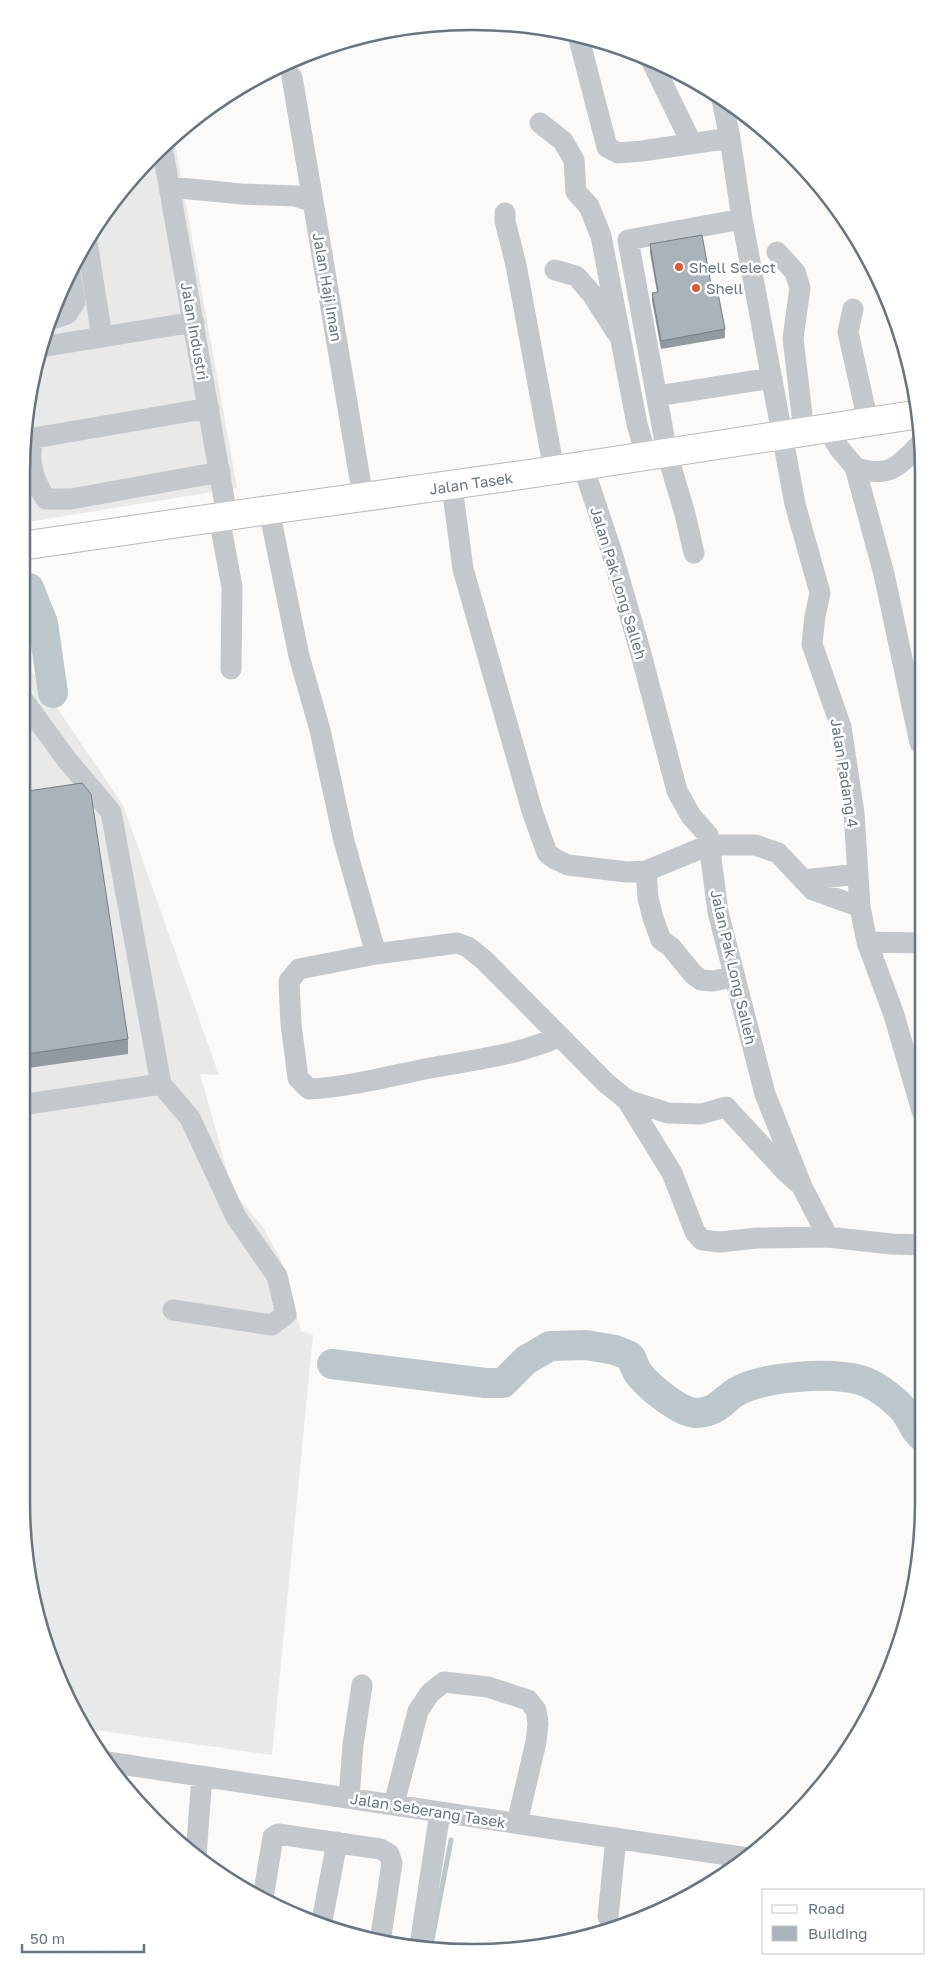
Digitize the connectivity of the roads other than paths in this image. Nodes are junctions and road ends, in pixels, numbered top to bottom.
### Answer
1 (580, 44) edge
2 (656, 71) edge
3 (292, 77) dead end
4 (724, 109) edge
5 (540, 123) dead end
6 (730, 138) junction
7 (692, 144) junction
8 (164, 156) edge
9 (170, 187) junction
10 (313, 202) junction
11 (505, 213) dead end
12 (742, 219) junction
13 (89, 252) edge
14 (777, 252) dead end
15 (555, 270) dead end
16 (72, 285) edge
17 (853, 308) dead end
18 (58, 317) edge
19 (194, 322) junction
20 (102, 336) junction
21 (622, 342) junction
22 (49, 346) edge
23 (772, 378) junction
24 (657, 396) junction
25 (209, 408) junction
26 (911, 415) edge
27 (868, 422) junction
28 (804, 432) junction
29 (31, 445) edge
30 (914, 450) edge
31 (656, 455) junction
32 (31, 456) edge
33 (583, 466) junction
34 (855, 467) junction
35 (554, 470) junction
36 (220, 472) junction
37 (452, 486) junction
38 (363, 497) junction
39 (269, 510) junction
40 (223, 516) junction
41 (30, 545) edge
42 (694, 553) dead end
43 (231, 669) dead end
44 (30, 709) edge
45 (915, 720) edge
46 (709, 845) junction
47 (646, 870) junction
48 (858, 874) junction
49 (804, 880) junction
50 (860, 907) junction
51 (867, 942) junction
52 (915, 943) edge
53 (376, 954) junction
54 (734, 977) junction
55 (560, 1036) junction
56 (161, 1084) junction
57 (915, 1087) edge
58 (627, 1100) junction
59 (30, 1104) edge
60 (802, 1187) junction
61 (828, 1237) junction
62 (915, 1245) edge
63 (173, 1310) dead end
64 (362, 1685) dead end
65 (116, 1763) edge
66 (202, 1776) junction
67 (349, 1798) junction
68 (394, 1804) junction
69 (440, 1812) junction
70 (517, 1823) junction
71 (616, 1838) junction
72 (337, 1842) junction
73 (197, 1848) edge
74 (737, 1856) edge
75 (264, 1892) edge
76 (608, 1917) dead end
77 (322, 1918) edge
78 (381, 1934) edge
79 (421, 1941) edge

1 - 7 street
2 - 7 street
3 - 10 street, Jalan Haji Iman
4 - 6 street
5 - 21 street
6 - 7 street
6 - 12 street
8 - 9 street, Jalan Industri
9 - 10 street
9 - 19 street, Jalan Industri
10 - 38 street, Jalan Haji Iman
11 - 35 street
12 - 23 street
12 - 24 street
13 - 20 street
14 - 28 street
15 - 21 street
16 - 18 street
17 - 27 street
19 - 20 street
19 - 25 street, Jalan Industri
20 - 22 street
21 - 31 street
23 - 24 street
23 - 28 street
24 - 31 street
25 - 29 street
25 - 36 street, Jalan Industri
26 - 27 main road, Jalan Tasek
27 - 28 main road, Jalan Tasek
28 - 31 main road, Jalan Tasek
28 - 34 street
28 - 48 street, Jalan Padang 4
30 - 34 street
31 - 33 main road, Jalan Tasek
31 - 42 street
32 - 36 street
33 - 35 main road, Jalan Tasek
33 - 46 street, Jalan Pak Long Salleh
34 - 45 street
35 - 37 main road, Jalan Tasek
36 - 40 street, Jalan Industri
37 - 38 main road, Jalan Tasek
37 - 47 street
38 - 39 main road, Jalan Tasek
39 - 40 main road, Jalan Tasek
39 - 53 street
40 - 41 main road, Jalan Tasek
40 - 43 street, Jalan Industri
44 - 56 street
46 - 47 street
46 - 49 street
46 - 54 street, Jalan Pak Long Salleh
47 - 54 street
48 - 49 street
48 - 50 street, Jalan Padang 4
49 - 50 street
50 - 51 street, Jalan Padang 4
51 - 52 street
51 - 57 street, Jalan Padang 4
53 - 55 street
53 - 55 street
54 - 60 street, Jalan Pak Long Salleh
55 - 58 street
56 - 59 street
56 - 63 street
58 - 60 street
58 - 61 street
60 - 61 street, Jalan Pak Long Salleh
61 - 62 street
64 - 67 street
65 - 66 street, Jalan Seberang Tasek
66 - 67 street, Jalan Seberang Tasek
66 - 73 street
67 - 68 street, Jalan Seberang Tasek
68 - 69 street, Jalan Seberang Tasek
68 - 70 street
69 - 70 street, Jalan Seberang Tasek
69 - 79 street
70 - 71 street, Jalan Seberang Tasek
71 - 74 street, Jalan Seberang Tasek
71 - 76 street
72 - 75 street
72 - 77 street
72 - 78 street

